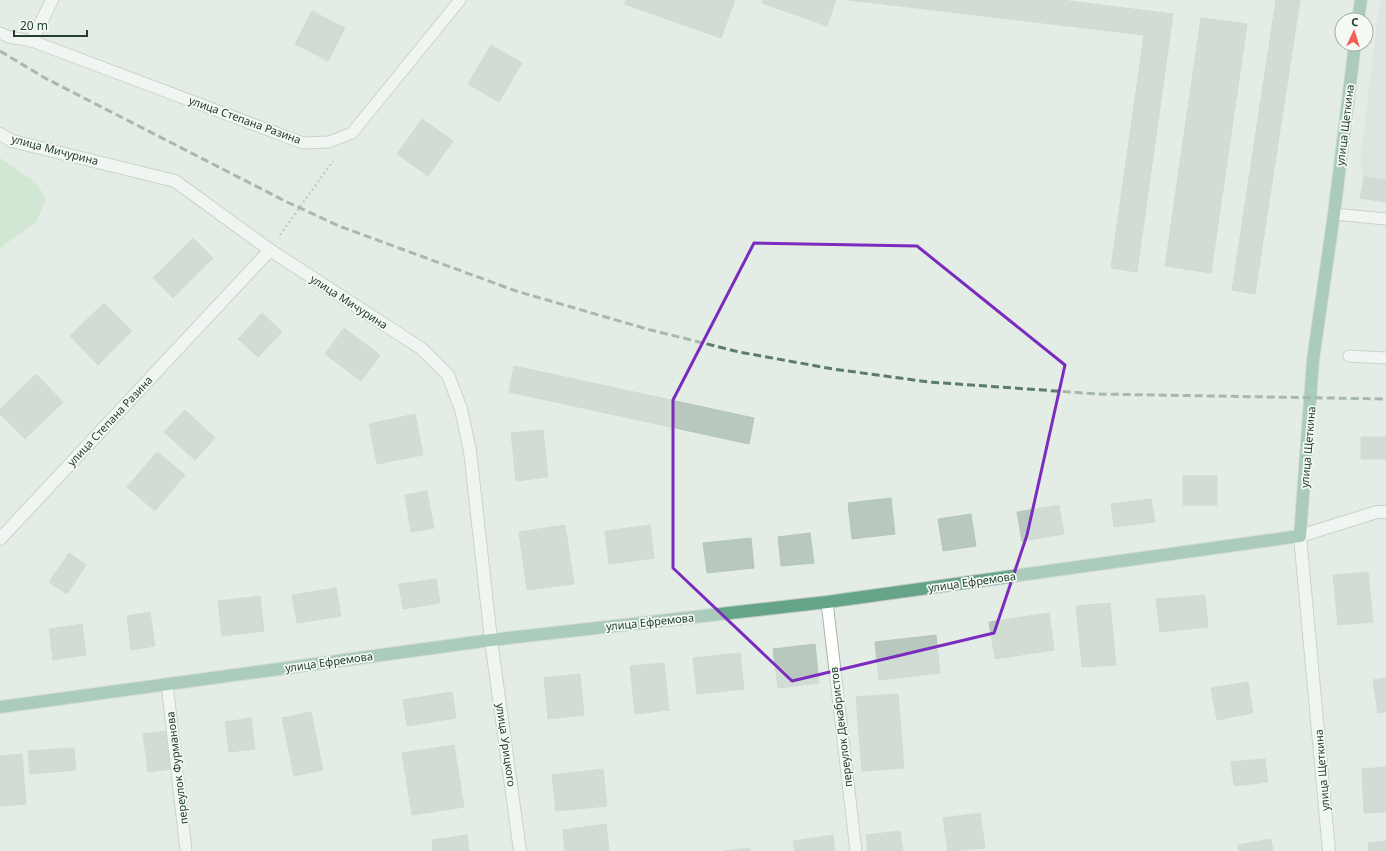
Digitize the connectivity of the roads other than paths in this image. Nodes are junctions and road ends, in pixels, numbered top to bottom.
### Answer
1 (52, 0) edge
2 (460, 0) edge
3 (1361, 0) edge
4 (1359, 12) edge
5 (0, 33) edge
6 (32, 41) junction
7 (1354, 52) edge
8 (0, 134) edge
9 (1334, 214) junction
10 (1386, 219) edge
11 (270, 250) junction
12 (1349, 356) dead end
13 (1386, 358) edge
14 (1386, 512) edge
15 (1300, 536) junction
16 (0, 539) edge
17 (827, 602) junction
18 (491, 640) junction
19 (167, 684) junction
20 (3, 705) edge
21 (186, 851) edge
22 (520, 851) edge
23 (856, 851) edge
24 (1329, 851) edge

1 - 6 street
2 - 6 lane, улица Степана Разина
3 - 4 main road
5 - 6 lane, улица Степана Разина
7 - 9 main road, улица Щеткина
8 - 11 street, улица Мичурина
9 - 10 lane
9 - 15 main road, улица Щеткина
11 - 16 street, улица Степана Разина
11 - 18 street, улица Мичурина
12 - 13 lane
14 - 15 street
15 - 17 main road, улица Ефремова
15 - 24 street, улица Щеткина
17 - 18 main road, улица Ефремова
17 - 23 lane, переулок Декабристов
18 - 19 main road, улица Ефремова
18 - 22 street, улица Урицкого
19 - 20 main road, улица Ефремова
19 - 21 lane, переулок Фурманова

